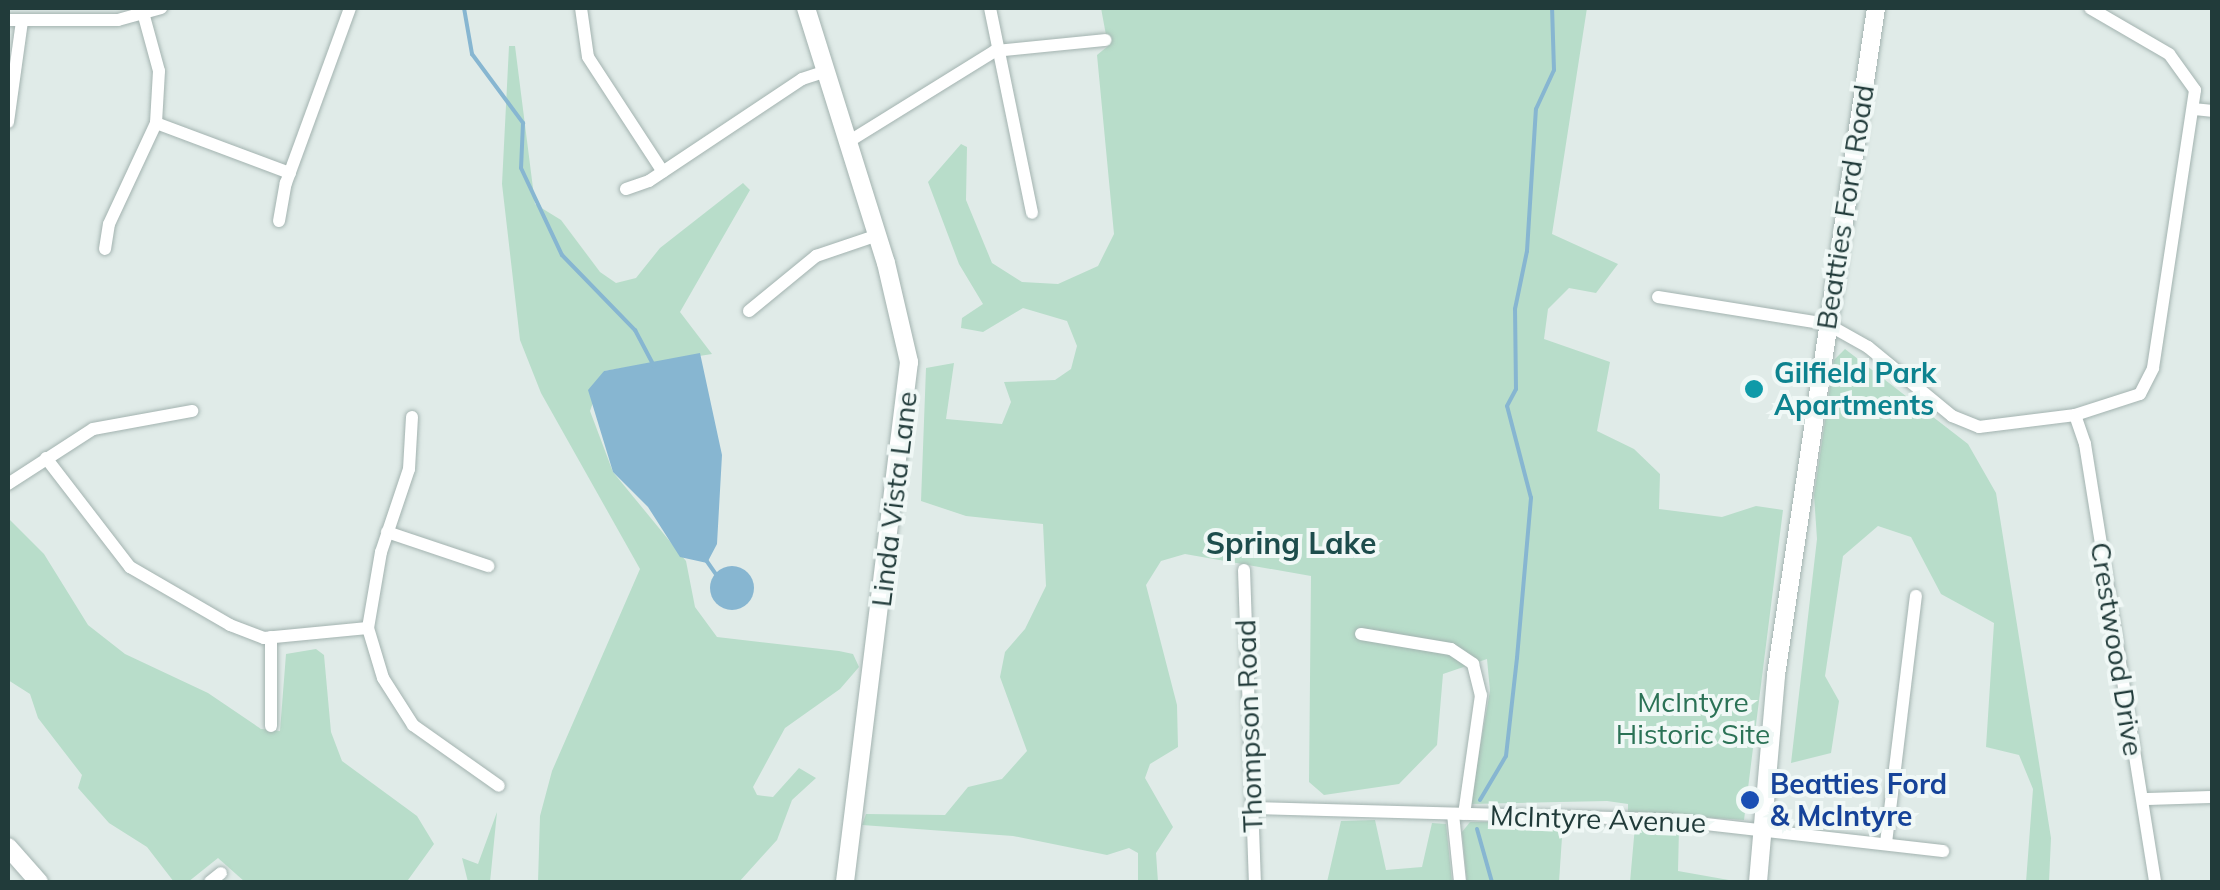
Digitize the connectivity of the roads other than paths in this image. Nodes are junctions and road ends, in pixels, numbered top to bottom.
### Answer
1 (161, 8) edge
2 (350, 8) edge
3 (581, 8) edge
4 (806, 8) edge
5 (990, 8) edge
6 (1876, 8) edge
7 (2090, 8) edge
8 (144, 16) junction
9 (15, 20) edge
10 (1105, 40) dead end
11 (995, 51) junction
12 (826, 71) junction
13 (2194, 108) junction
14 (2212, 111) edge
15 (8, 122) edge
16 (156, 123) junction
17 (848, 142) junction
18 (663, 172) junction
19 (290, 173) junction
20 (626, 189) dead end
21 (1032, 212) dead end
22 (279, 221) dead end
23 (878, 235) junction
24 (105, 249) dead end
25 (1658, 298) dead end
26 (749, 311) dead end
27 (1827, 324) junction
28 (192, 411) dead end
29 (2075, 415) junction
30 (412, 416) dead end
31 (46, 458) junction
32 (8, 484) edge
33 (388, 532) junction
34 (488, 566) dead end
35 (1244, 570) dead end
36 (1916, 596) dead end
37 (368, 628) junction
38 (1360, 634) dead end
39 (271, 637) junction
40 (271, 726) dead end
41 (499, 786) dead end
42 (2212, 797) edge
43 (2146, 800) junction
44 (1251, 808) junction
45 (1459, 814) junction
46 (1760, 826) junction
47 (1886, 843) junction
48 (8, 847) edge
49 (1943, 851) dead end
50 (39, 882) edge
51 (844, 882) edge
52 (1255, 882) edge
53 (1460, 882) edge
54 (1758, 882) edge
55 (2155, 882) edge

1 - 8 street
2 - 19 street
3 - 18 street
4 - 12 main road, Linda Vista Lane
5 - 11 street
6 - 27 main road, Beatties Ford Road
7 - 13 street
8 - 9 street
8 - 16 street
9 - 15 street
10 - 11 street
11 - 17 street
11 - 21 street
12 - 17 main road, Linda Vista Lane
12 - 18 street
13 - 14 street
13 - 29 street
16 - 19 street
16 - 24 street
17 - 23 main road, Linda Vista Lane
18 - 20 street
19 - 22 street
23 - 26 street
23 - 51 main road, Linda Vista Lane
25 - 27 street
27 - 29 street
27 - 46 main road, Beatties Ford Road
28 - 31 street
29 - 43 street, Crestwood Drive
30 - 33 street
31 - 32 street
31 - 39 street
33 - 34 street
33 - 37 street
35 - 44 street, Thompson Road
36 - 47 street
37 - 39 street
37 - 41 street
38 - 45 street
39 - 40 street
42 - 43 street
43 - 55 street, Crestwood Drive
44 - 45 street, McIntyre Avenue
44 - 52 street, Thompson Road
45 - 46 street, McIntyre Avenue
45 - 53 street
46 - 47 street, McIntyre Avenue
46 - 54 main road, Beatties Ford Road
47 - 49 street, McIntyre Avenue
48 - 50 main road

